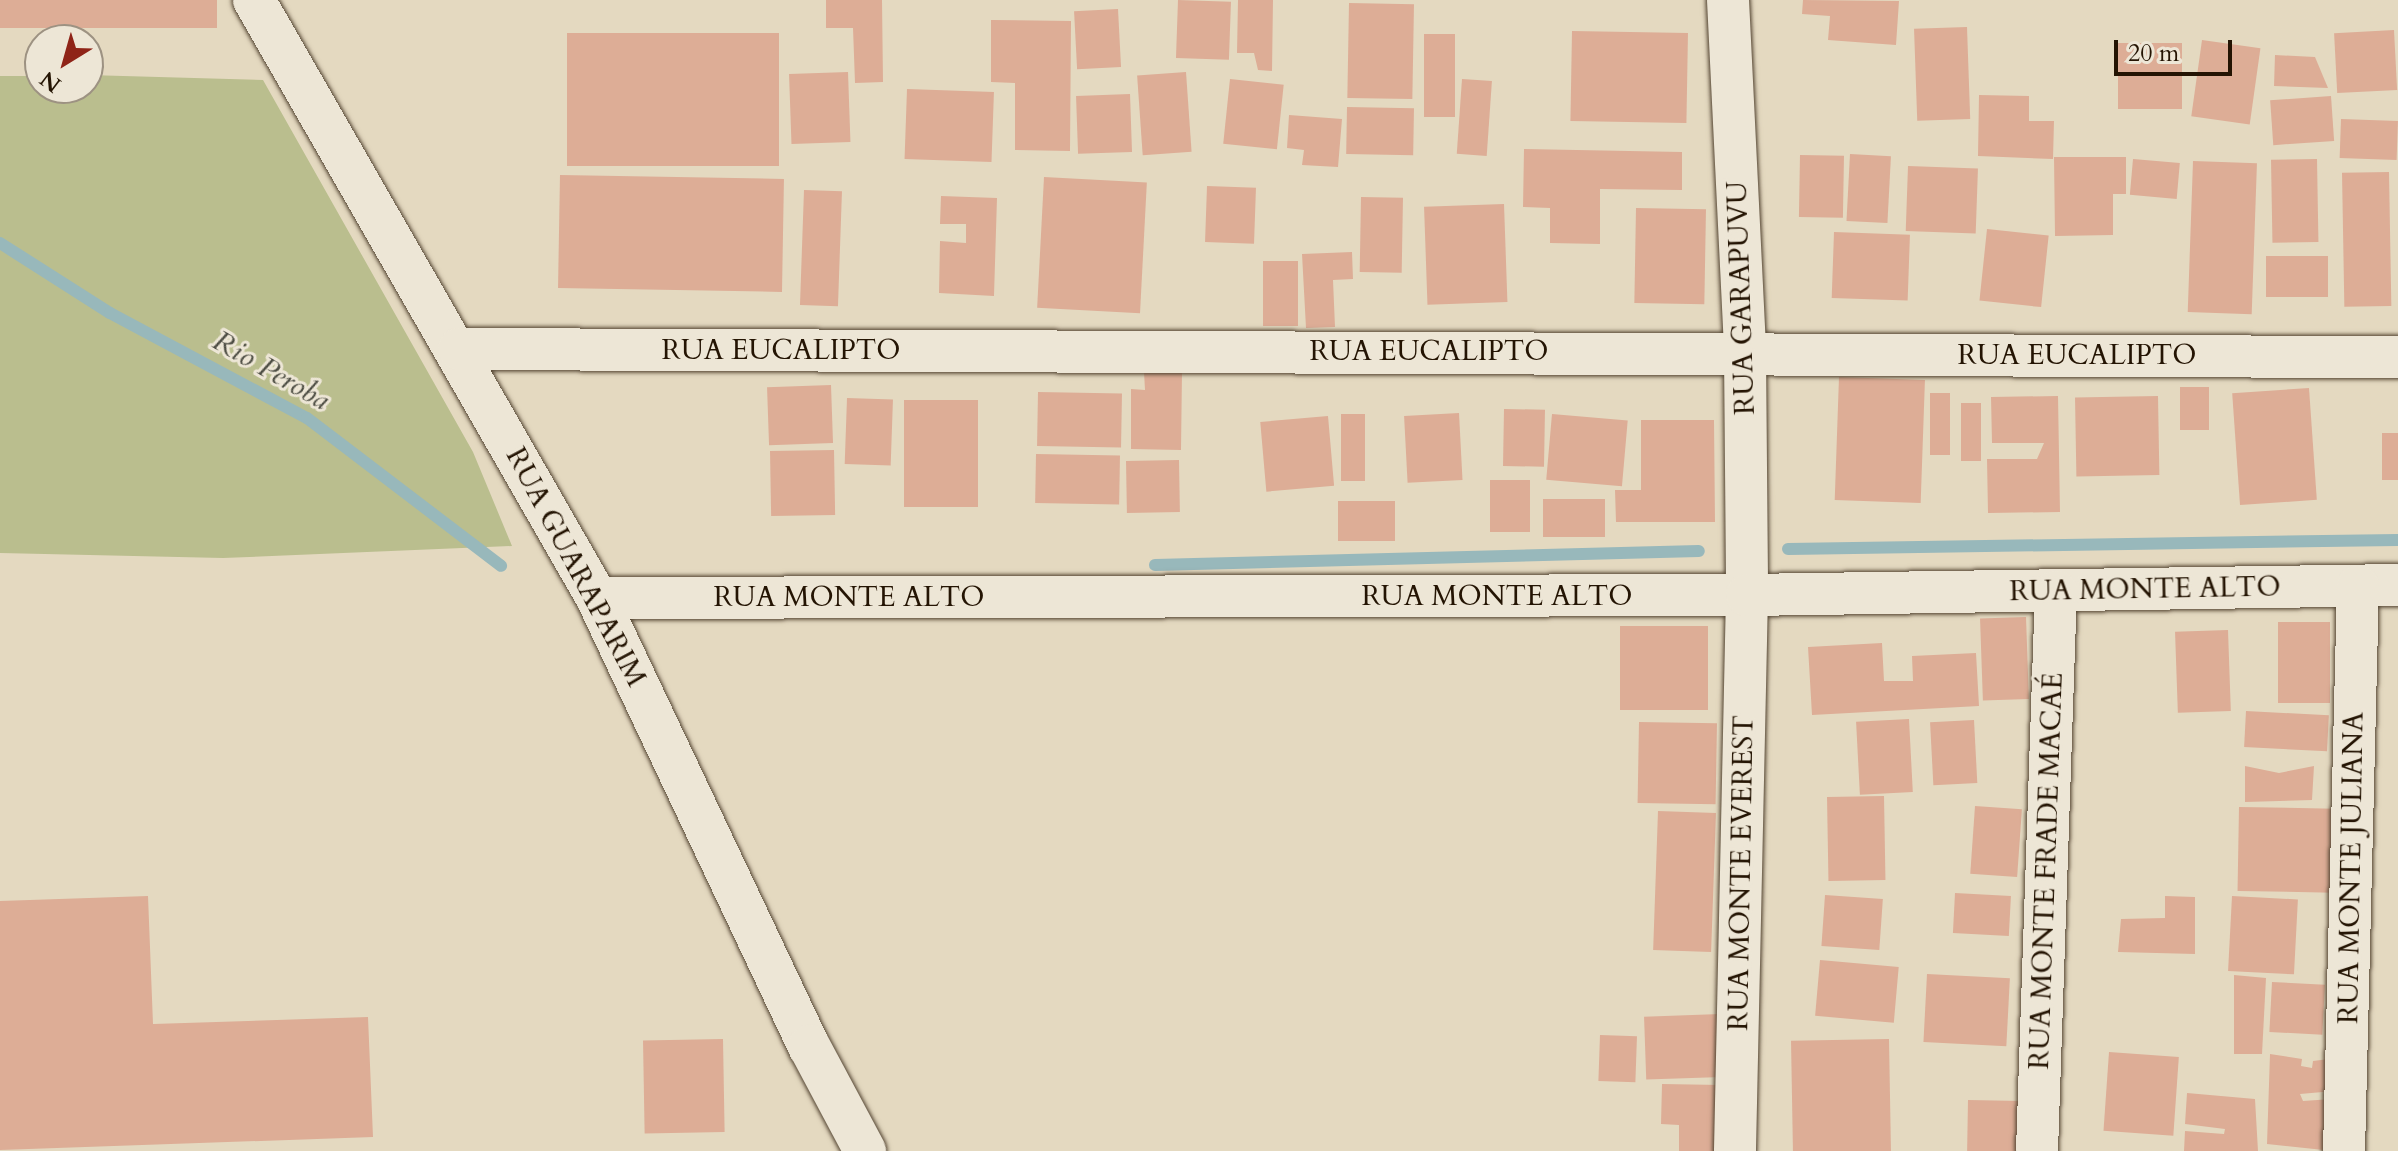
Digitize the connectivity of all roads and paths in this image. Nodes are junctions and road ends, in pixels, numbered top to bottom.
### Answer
1 (254, 0) edge
2 (1728, 0) edge
3 (459, 349) junction
4 (1745, 352) junction
5 (2398, 357) edge
6 (2378, 585) edge
7 (2056, 591) junction
8 (1747, 595) junction
9 (597, 598) junction
10 (865, 1151) edge
11 (1735, 1151) edge
12 (2037, 1151) edge
13 (2344, 1151) edge

1 - 3 street, RUA GUARAPARIM
2 - 4 street, RUA GARAPUVU
3 - 4 street, RUA EUCALIPTO
3 - 9 street, RUA GUARAPARIM
4 - 5 street, RUA EUCALIPTO
4 - 8 street, RUA GARAPUVU
6 - 7 street, RUA MONTE ALTO
6 - 13 street, RUA MONTE JULIANA
7 - 8 street, RUA MONTE ALTO
7 - 12 street, RUA MONTE FRADE MACAÉ
8 - 9 street, RUA MONTE ALTO
8 - 11 street, RUA MONTE EVEREST
9 - 10 street, RUA GUARAPARIM

